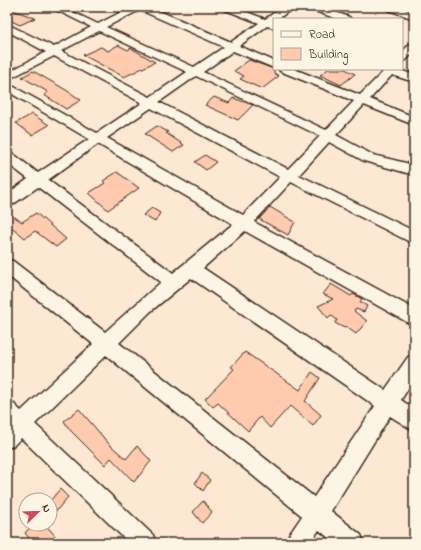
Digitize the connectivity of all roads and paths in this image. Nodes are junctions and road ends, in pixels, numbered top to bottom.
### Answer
1 (55, 7) edge
2 (138, 7) edge
3 (142, 7) edge
4 (226, 7) edge
5 (289, 7) edge
6 (313, 7) edge
7 (389, 7) edge
8 (414, 16) edge
9 (277, 18) edge
10 (343, 18) edge
11 (270, 24) edge
12 (7, 27) edge
13 (97, 28) junction
14 (403, 40) edge
15 (414, 45) edge
16 (231, 47) junction
17 (55, 52) junction
18 (403, 57) edge
19 (273, 65) edge
20 (286, 70) edge
21 (390, 70) edge
22 (193, 72) junction
23 (7, 77) edge
24 (414, 79) edge
25 (7, 86) edge
26 (363, 101) junction
27 (152, 102) junction
28 (414, 121) edge
29 (327, 135) junction
30 (98, 139) junction
31 (7, 156) edge
32 (414, 170) edge
33 (290, 176) junction
34 (39, 179) junction
35 (7, 202) edge
36 (244, 223) junction
37 (414, 238) edge
38 (7, 266) edge
39 (191, 269) junction
40 (173, 282) junction
41 (414, 318) edge
42 (105, 343) junction
43 (414, 363) edge
44 (389, 404) junction
45 (414, 421) edge
46 (12, 425) edge
47 (316, 513) junction
48 (145, 543) edge
49 (297, 543) edge
50 (353, 543) edge

1 - 13 street
2 - 13 street
3 - 16 street
4 - 11 street
5 - 9 street
6 - 10 street
7 - 8 street
11 - 16 street
12 - 17 street
13 - 17 street
13 - 22 street
14 - 15 street
15 - 18 street
16 - 19 street
16 - 22 street
17 - 23 street
17 - 27 street
20 - 26 street
21 - 24 street
21 - 26 street
22 - 27 street
22 - 29 street
25 - 30 street
26 - 28 street
26 - 29 street
27 - 30 street
27 - 33 street
29 - 32 street
29 - 33 street
30 - 34 street
30 - 36 street
31 - 34 street
33 - 36 street
33 - 37 street
34 - 35 street
34 - 40 street
36 - 39 street
36 - 41 street
38 - 42 street
39 - 40 street
39 - 44 street
40 - 42 street
42 - 46 street
42 - 47 street
43 - 44 street
44 - 45 street
44 - 47 street
46 - 48 street
47 - 49 street
47 - 50 street

